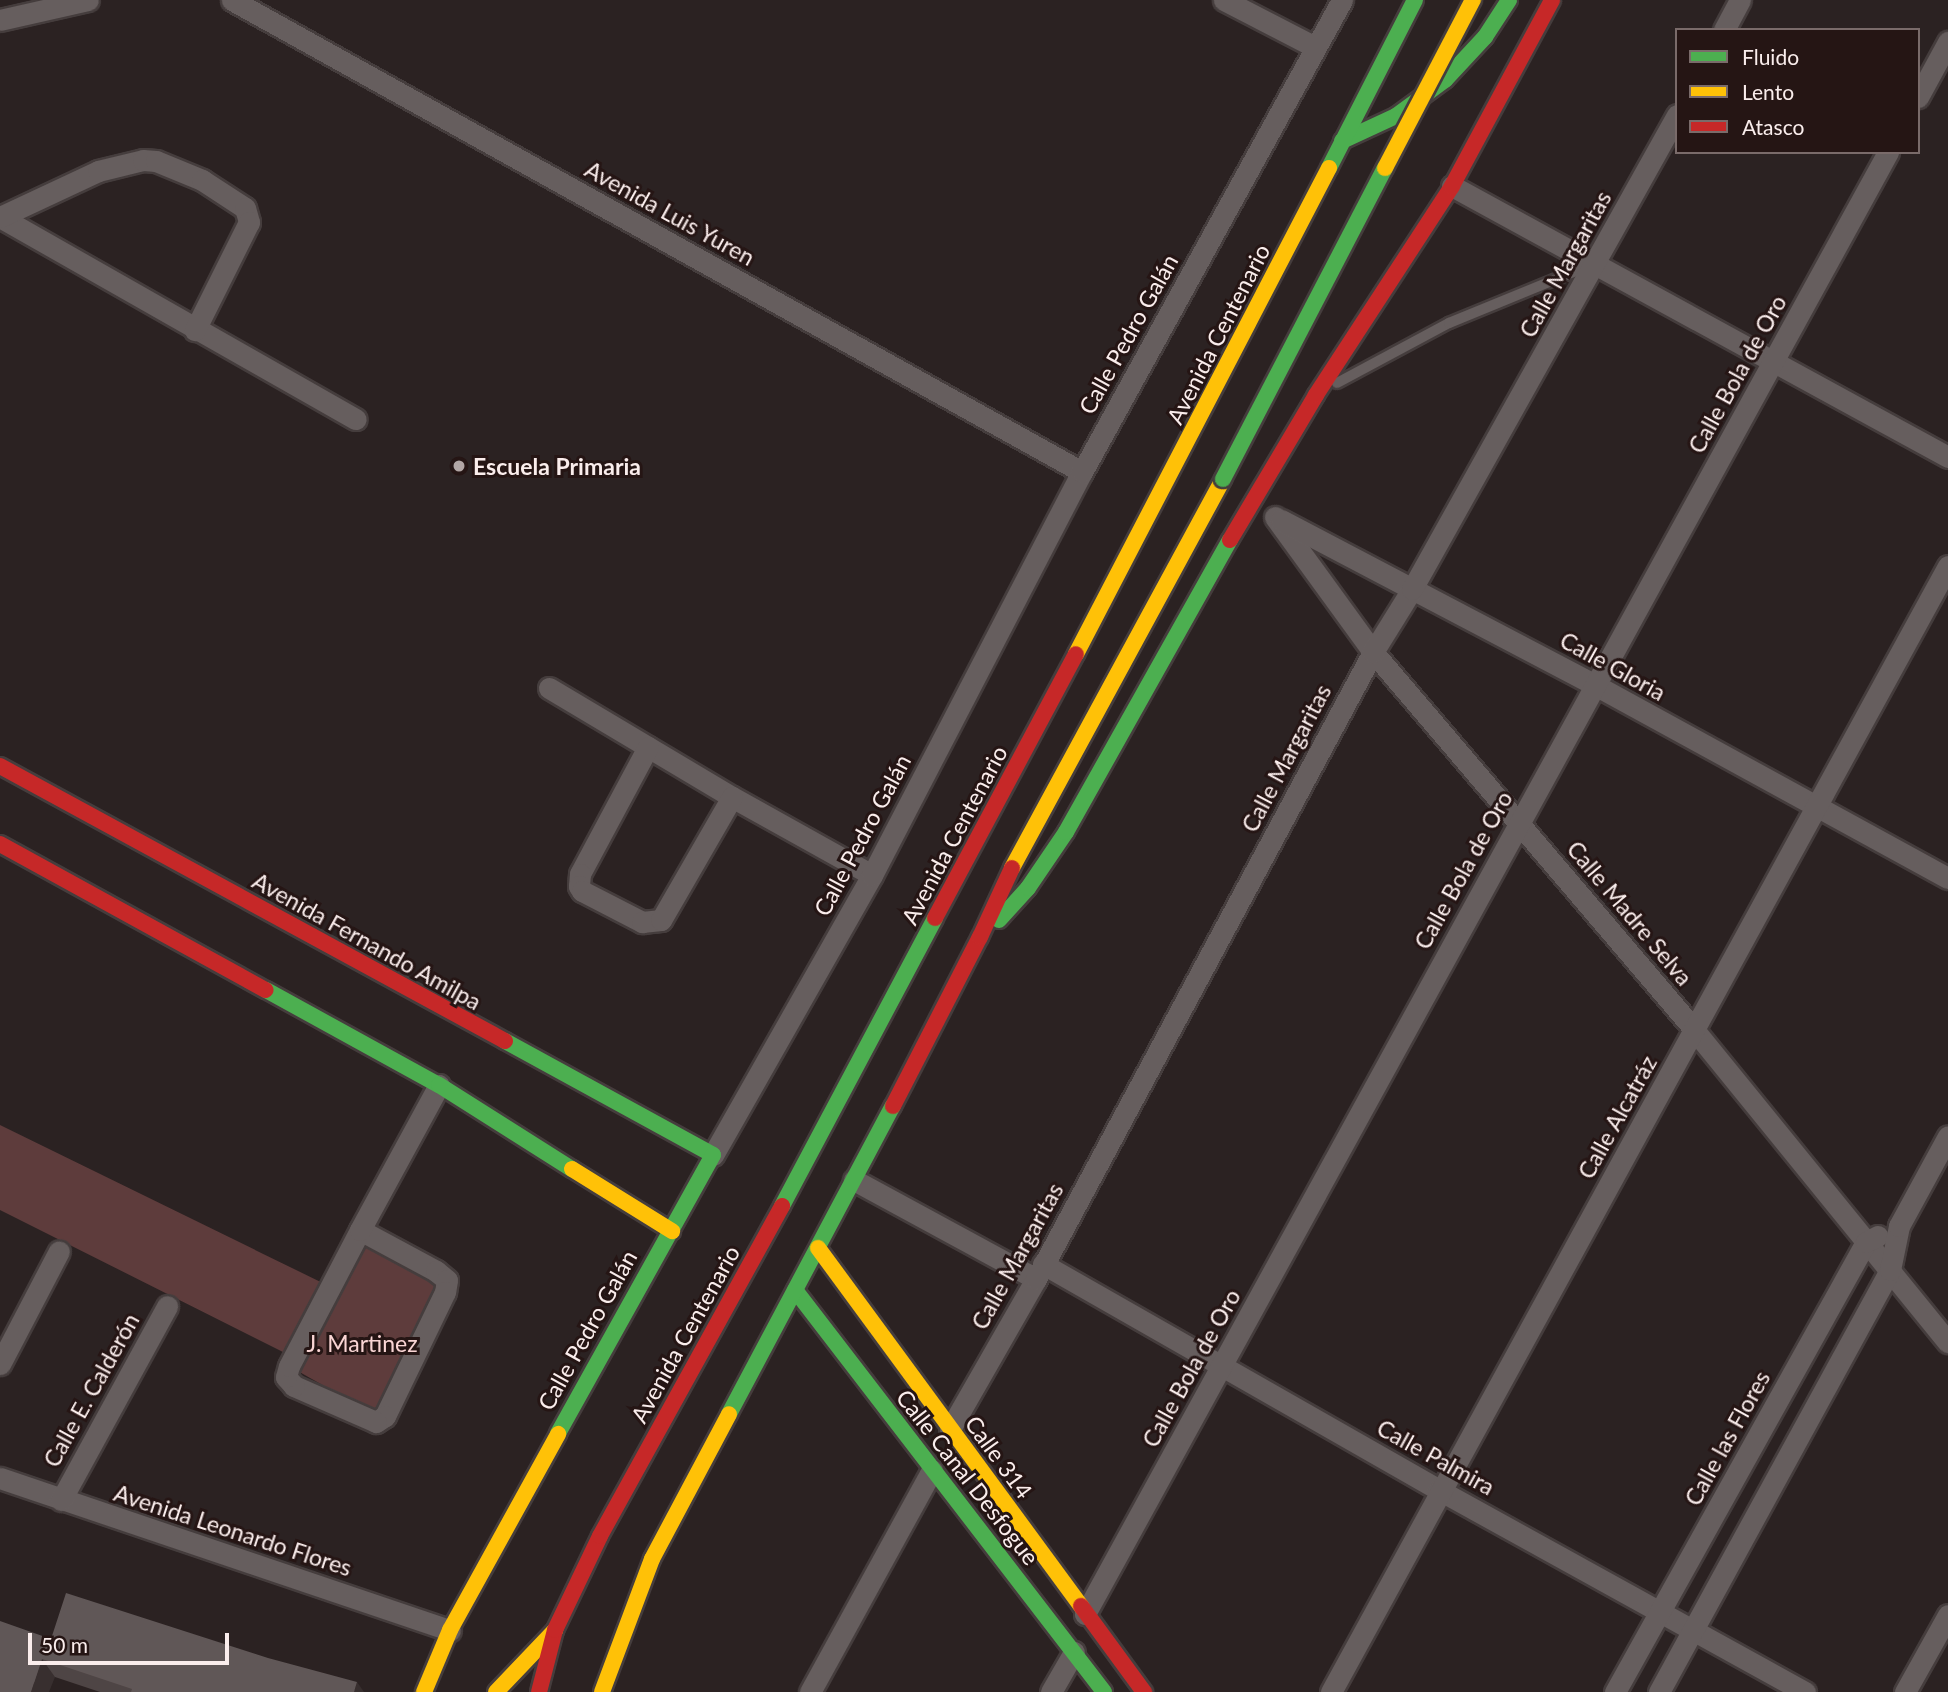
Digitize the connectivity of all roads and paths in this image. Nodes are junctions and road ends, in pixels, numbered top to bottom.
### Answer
1 (88, 0) edge
2 (232, 0) edge
3 (1224, 0) edge
4 (1342, 0) edge
5 (1415, 0) edge
6 (1473, 0) edge
7 (1552, 0) edge
8 (1740, 0) edge
9 (1506, 6) edge
10 (0, 20) edge
11 (1725, 28) edge
12 (1948, 42) edge
13 (1315, 47) junction
14 (1920, 93) edge
15 (1675, 120) edge
16 (1342, 141) junction
17 (1887, 154) edge
18 (1452, 186) junction
19 (0, 217) edge
20 (1596, 263) junction
21 (195, 330) junction
22 (1774, 361) junction
23 (1316, 395) junction
24 (356, 419) dead end
25 (1948, 457) edge
26 (1082, 472) junction
27 (1253, 499) junction
28 (1275, 517) junction
29 (1948, 566) edge
30 (1412, 589) junction
31 (1373, 652) junction
32 (1597, 686) junction
33 (549, 688) dead end
34 (648, 747) junction
35 (0, 766) edge
36 (732, 797) junction
37 (1814, 807) junction
38 (1519, 822) junction
39 (0, 844) edge
40 (872, 875) junction
41 (1948, 878) edge
42 (981, 937) junction
43 (1695, 1031) junction
44 (439, 1084) junction
45 (1948, 1136) edge
46 (713, 1155) junction
47 (854, 1181) junction
48 (1899, 1226) junction
49 (360, 1230) junction
50 (672, 1231) junction
51 (1866, 1242) junction
52 (818, 1248) junction
53 (59, 1251) dead end
54 (1891, 1270) junction
55 (1039, 1271) junction
56 (795, 1290) junction
57 (167, 1306) dead end
58 (1948, 1342) edge
59 (0, 1364) edge
60 (1222, 1365) junction
61 (950, 1429) junction
62 (932, 1470) junction
63 (0, 1478) edge
64 (1439, 1490) junction
65 (61, 1500) junction
66 (1660, 1611) junction
67 (1085, 1614) junction
68 (1948, 1615) edge
69 (1694, 1629) junction
70 (450, 1630) junction
71 (555, 1630) junction
72 (1074, 1652) junction
73 (435, 1667) junction
74 (424, 1692) edge
75 (439, 1692) edge
76 (496, 1692) edge
77 (539, 1692) edge
78 (602, 1692) edge
79 (810, 1692) edge
80 (1051, 1692) edge
81 (1104, 1692) edge
82 (1144, 1692) edge
83 (1331, 1692) edge
84 (1615, 1692) edge
85 (1659, 1692) edge
86 (1805, 1692) edge
87 (1905, 1692) edge

1 - 10 street
2 - 26 street, Avenida Luis Yuren
3 - 13 street
4 - 13 street, Calle Pedro Galán
5 - 16 main road, Avenida Centenario
6 - 42 main road, bridge
7 - 18 main road
8 - 11 street
9 - 16 main road
12 - 14 street
13 - 26 street, Calle Pedro Galán
15 - 20 street, Calle Margaritas
16 - 71 main road, Avenida Centenario
17 - 22 street, Calle Bola de Oro
18 - 20 street
18 - 23 main road
19 - 21 street
19 - 21 street
20 - 22 street
20 - 23 lane
20 - 30 street, Calle Margaritas
21 - 24 street
22 - 25 street
22 - 32 street, Calle Bola de Oro
23 - 27 main road
26 - 40 street, Calle Pedro Galán
27 - 28 street, Calle Gloria
27 - 42 main road
28 - 30 street, Calle Gloria
28 - 31 street, Calle Madre Selva
29 - 37 street, Calle Alcatráz
30 - 31 street, Calle Margaritas
30 - 32 street, Calle Gloria
31 - 38 street, Calle Madre Selva
31 - 55 street, Calle Margaritas
32 - 37 street, Calle Gloria
32 - 38 street, Calle Bola de Oro
33 - 34 street
34 - 36 street
34 - 36 street
35 - 46 main road, Avenida Fernando Amilpa
36 - 40 street
37 - 41 street, Calle Gloria
37 - 43 street, Calle Alcatráz
38 - 43 street, Calle Madre Selva
38 - 60 street, Calle Bola de Oro
39 - 44 main road
40 - 46 street, Calle Pedro Galán
42 - 47 main road
43 - 51 street, Calle Madre Selva
43 - 64 street, Calle Alcatráz
44 - 49 street
44 - 50 main road
45 - 48 street
46 - 50 main road, Calle Pedro Galán
47 - 52 main road
47 - 55 street, Calle Palmira
48 - 51 street
48 - 54 street
49 - 49 street
50 - 70 main road, Calle Pedro Galán
51 - 54 street, Calle Madre Selva
51 - 66 street, Calle las Flores
52 - 56 main road
52 - 61 main road, Calle 314
53 - 59 street
54 - 58 street, Calle Madre Selva
54 - 69 street
55 - 60 street, Calle Palmira
55 - 61 street, Calle Margaritas
56 - 62 main road, Calle Canal Desfogue
56 - 78 main road
57 - 65 street, Calle E. Calderón
60 - 64 street, Calle Palmira
60 - 67 street, Calle Bola de Oro
61 - 67 main road, Calle 314
62 - 72 main road, Calle Canal Desfogue
62 - 79 street
63 - 65 street, Avenida Leonardo Flores
64 - 66 street, Calle Palmira
64 - 83 street, Calle Alcatráz
65 - 70 street, Avenida Leonardo Flores
66 - 69 street, Calle Palmira
66 - 84 street, Calle las Flores
67 - 82 main road, Calle 314
68 - 87 street
69 - 85 street
69 - 86 street, Calle Palmira
70 - 73 main road, Calle Pedro Galán
71 - 76 main road
71 - 77 main road, Avenida Centenario
72 - 80 street
72 - 81 main road, Calle Canal Desfogue
73 - 74 main road, Calle Pedro Galán
73 - 75 main road

